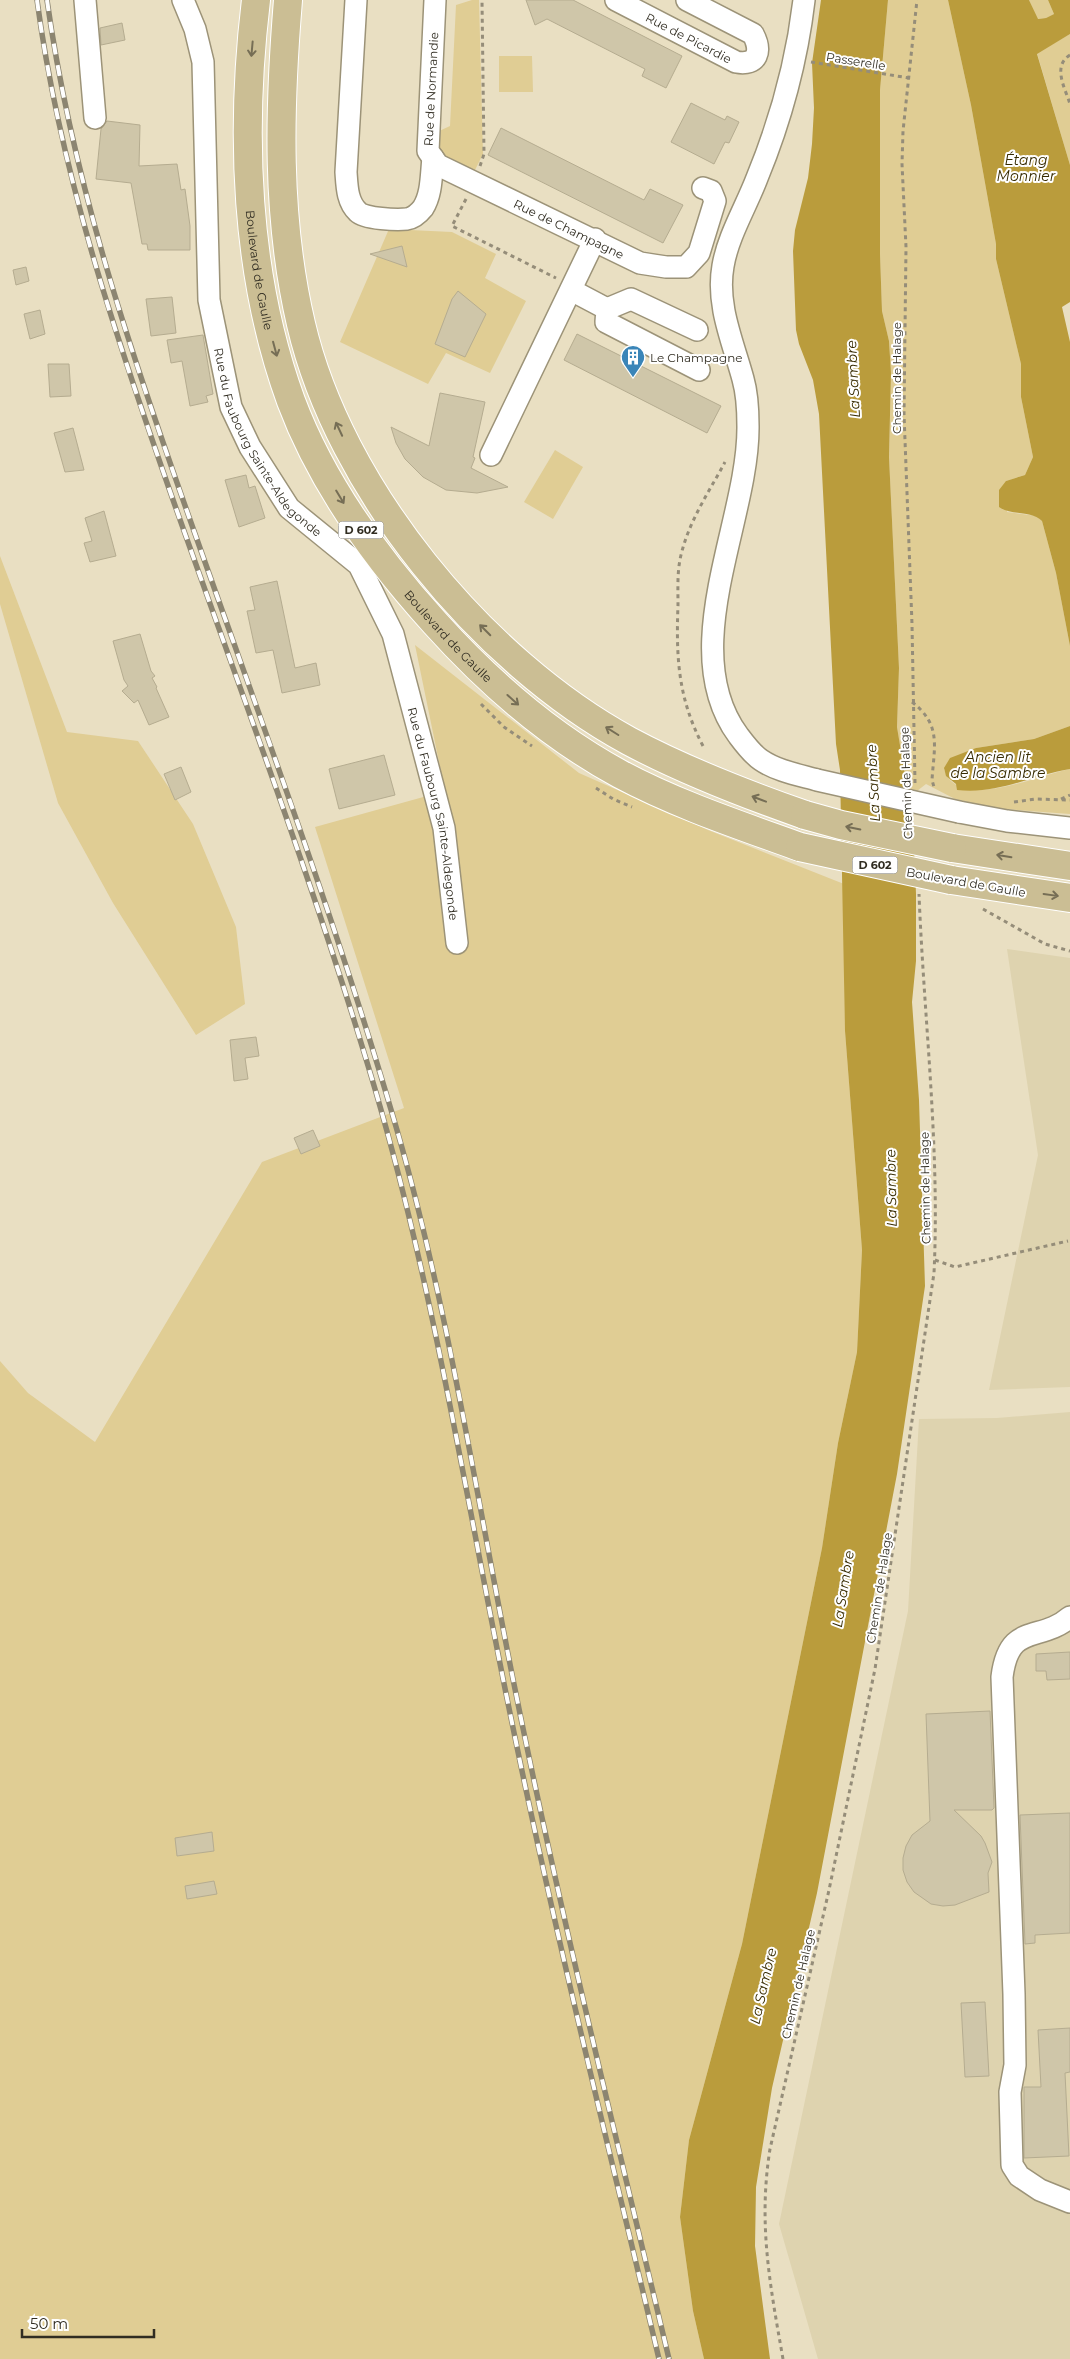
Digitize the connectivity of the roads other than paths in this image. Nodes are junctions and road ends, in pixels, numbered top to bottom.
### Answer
1 (85, 0) edge
2 (183, 0) edge
3 (256, 0) edge
4 (288, 0) edge
5 (356, 0) edge
6 (435, 0) edge
7 (616, 0) edge
8 (687, 0) edge
9 (804, 0) edge
10 (95, 118) dead end
11 (433, 158) junction
12 (474, 183) joint
13 (703, 188) dead end
14 (595, 239) junction
15 (572, 288) junction
16 (607, 309) junction
17 (696, 330) dead end
18 (699, 370) dead end
19 (491, 455) dead end
20 (1070, 828) edge
21 (1070, 866) edge
22 (1070, 898) edge
23 (457, 943) dead end
24 (1070, 1617) edge
25 (1070, 2202) edge

1 - 10 street
2 - 23 street, Rue du Faubourg Sainte-Aldegonde
3 -> 22 main road, Boulevard de Gaulle / D 602, bridge
21 -> 4 main road, D 602, bridge
5 - 11 street
6 - 11 street, Rue de Normandie
7 - 8 street, Rue de Picardie
9 - 20 street, bridge
11 - 12 street, Rue de Normandie
12 - 14 street, Rue de Champagne
13 - 14 street, Rue de Champagne
14 - 15 street
15 - 16 street
15 - 19 street
16 - 17 street
16 - 18 street
24 - 25 street

